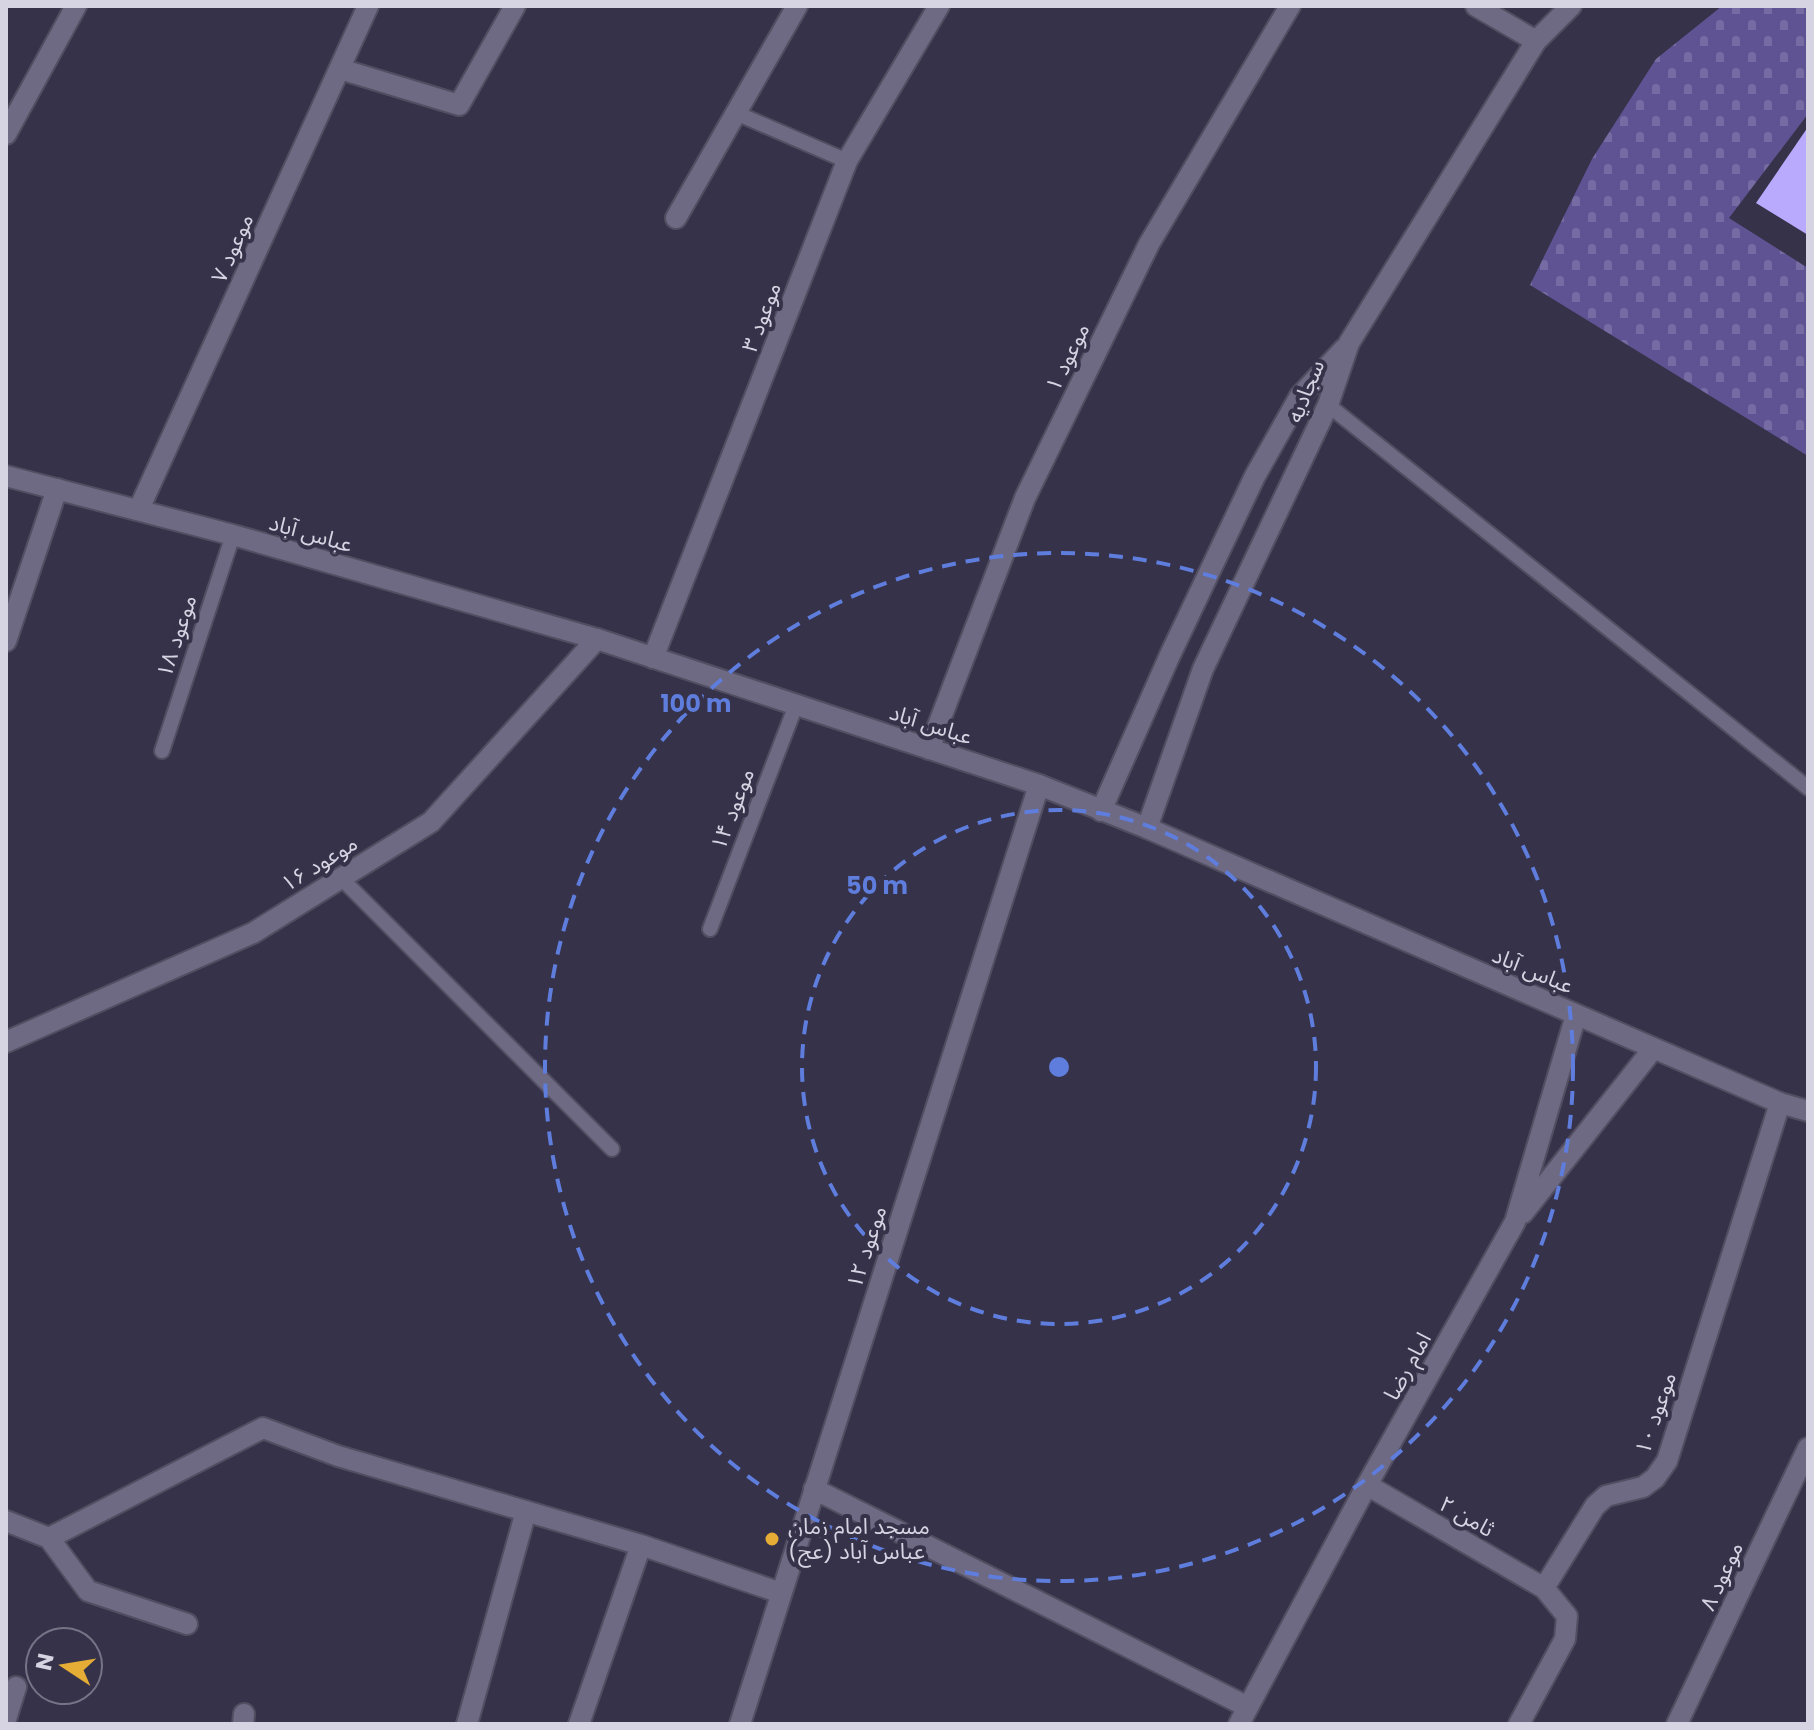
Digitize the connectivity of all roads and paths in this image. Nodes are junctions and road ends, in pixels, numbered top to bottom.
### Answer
1 (76, 6) edge
2 (368, 6) edge
3 (515, 6) edge
4 (797, 6) edge
5 (939, 6) edge
6 (1290, 6) edge
7 (1476, 6) edge
8 (1571, 6) edge
9 (1536, 41) junction
10 (340, 69) junction
11 (736, 113) junction
12 (6, 134) edge
13 (847, 161) junction
14 (676, 218) dead end
15 (1349, 343) junction
16 (1328, 405) junction
17 (6, 476) edge
18 (57, 489) junction
19 (139, 509) junction
20 (233, 535) junction
21 (597, 639) junction
22 (6, 641) edge
23 (653, 658) junction
24 (796, 705) junction
25 (929, 749) junction
26 (162, 751) dead end
27 (1039, 785) junction
28 (1808, 788) edge
29 (1101, 811) junction
30 (1147, 828) junction
31 (341, 878) junction
32 (710, 929) dead end
33 (1576, 1015) junction
34 (6, 1042) edge
35 (1653, 1049) junction
36 (1780, 1103) junction
37 (1808, 1111) edge
38 (612, 1149) dead end
39 (1515, 1222) junction
40 (1808, 1448) edge
41 (1367, 1485) junction
42 (814, 1489) junction
43 (526, 1511) junction
44 (6, 1521) edge
45 (49, 1538) junction
46 (641, 1545) junction
47 (1544, 1588) junction
48 (781, 1593) junction
49 (187, 1624) dead end
50 (16, 1687) dead end
51 (1244, 1716) edge
52 (6, 1719) edge
53 (467, 1724) edge
54 (579, 1724) edge
55 (740, 1724) edge
56 (1519, 1724) edge
57 (1677, 1724) edge

1 - 12 street
2 - 10 street, موعود ۷
3 - 10 street
4 - 11 street
5 - 13 street, موعود ۳
6 - 25 street, موعود ۱
7 - 9 street
8 - 9 street, سجادیه
9 - 15 street, سجادیه
10 - 19 street, موعود ۷
11 - 13 lane
11 - 14 street
13 - 23 street, موعود ۳
15 - 16 street, سجادیه
15 - 29 street
16 - 28 lane
16 - 30 street, سجادیه
17 - 18 street, عباس آباد
18 - 19 street, عباس آباد
18 - 22 street
19 - 20 street, عباس آباد
20 - 21 street, عباس آباد
20 - 26 lane, موعود ۱۸
21 - 23 street, عباس آباد
21 - 31 street, موعود ۱۶
23 - 24 street, عباس آباد
24 - 25 street, عباس آباد
24 - 32 lane, موعود ۱۴
25 - 27 street, عباس آباد
27 - 29 street, عباس آباد
27 - 42 street, موعود ۱۲
29 - 30 street, عباس آباد
30 - 33 street, عباس آباد
31 - 34 street, موعود ۱۶
31 - 38 lane
33 - 35 street, عباس آباد
33 - 39 street, امام رضا
35 - 36 street, عباس آباد
35 - 39 street
36 - 37 street, عباس آباد
36 - 47 street, موعود ۱۰
39 - 41 street, امام رضا
40 - 57 street, موعود ۸
41 - 47 street, ثامن ۲
41 - 51 street, امام رضا
42 - 48 street, موعود ۱۲
42 - 51 street
43 - 45 street
43 - 46 street
43 - 53 street
44 - 45 street
45 - 49 street
46 - 48 street
46 - 54 street
47 - 56 street
48 - 55 street, موعود ۱۲
50 - 52 street

